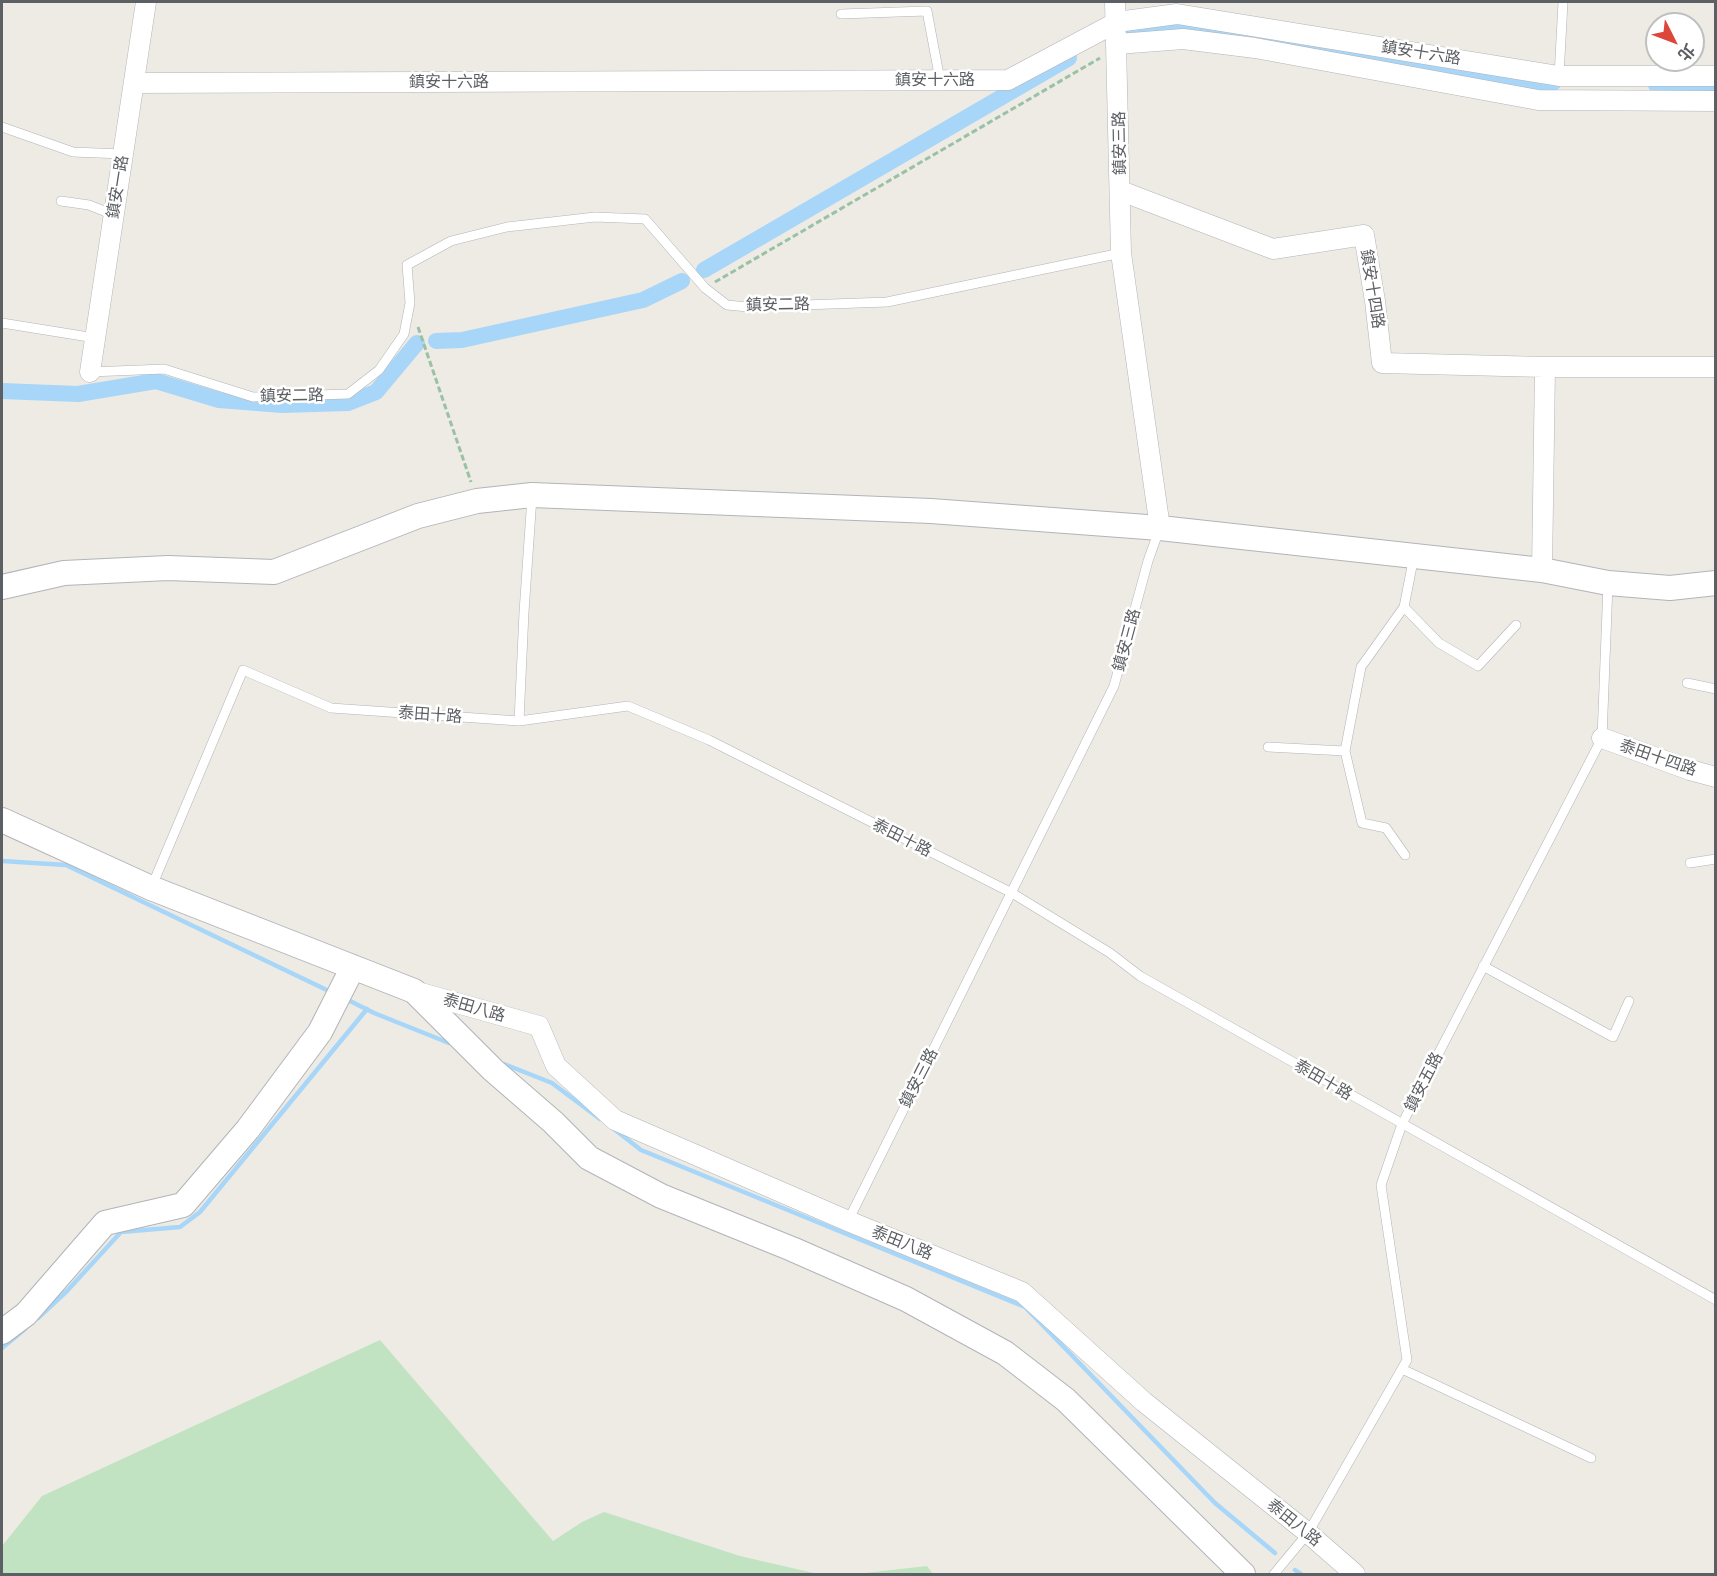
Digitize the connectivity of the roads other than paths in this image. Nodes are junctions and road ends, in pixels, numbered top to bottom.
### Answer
1 (146, 2) edge
2 (1115, 2) edge
3 (1563, 2) edge
4 (841, 14) dead end
5 (1117, 22) junction
6 (1118, 44) junction
7 (1559, 76) junction
8 (1716, 76) edge
9 (940, 80) junction
10 (134, 83) junction
11 (1716, 101) edge
12 (2, 128) edge
13 (123, 154) junction
14 (1121, 191) junction
15 (61, 201) dead end
16 (114, 215) junction
17 (1121, 252) junction
18 (2, 323) edge
19 (95, 339) junction
20 (1545, 367) junction
21 (1716, 367) edge
22 (90, 372) joint
23 (532, 495) junction
24 (1160, 528) junction
25 (1414, 556) junction
26 (1542, 570) junction
27 (1608, 583) junction
28 (1716, 583) edge
29 (2, 587) edge
30 (1404, 607) junction
31 (1516, 625) dead end
32 (1686, 683) dead end
33 (1716, 689) edge
34 (519, 721) junction
35 (1602, 738) junction
36 (1268, 747) dead end
37 (1345, 751) junction
38 (1716, 777) edge
39 (2, 820) edge
40 (1405, 855) dead end
41 (1716, 859) edge
42 (1690, 863) dead end
43 (151, 888) junction
44 (1012, 893) junction
45 (1483, 966) junction
46 (353, 967) junction
47 (414, 991) junction
48 (1629, 1001) dead end
49 (1402, 1124) junction
50 (848, 1221) junction
51 (1716, 1300) edge
52 (2, 1332) edge
53 (1402, 1369) junction
54 (1591, 1458) dead end
55 (1308, 1533) junction
56 (1243, 1575) edge
57 (1274, 1575) edge
58 (1355, 1575) edge

1 - 10 street, 鎮安一路
2 - 5 street, 鎮安三路
3 - 7 lane
4 - 9 lane
5 - 6 street, 鎮安三路
5 - 7 street, 鎮安十六路
5 - 9 street, 鎮安十六路
6 - 11 street
6 - 14 street, 鎮安三路
7 - 8 street, 鎮安十六路
9 - 10 street, 鎮安十六路
10 - 13 street, 鎮安一路
12 - 13 lane
13 - 16 street, 鎮安一路
14 - 17 street, 鎮安三路
14 - 20 street, 鎮安十四路
15 - 16 lane
16 - 19 street, 鎮安一路
17 - 22 lane, 鎮安二路
17 - 24 street, 鎮安三路
18 - 19 lane
19 - 22 street, 鎮安一路
20 - 21 street, 鎮安十四路
20 - 26 street
23 - 24 street
23 - 29 street
23 - 34 lane
24 - 25 street
24 - 44 lane, 鎮安三路
25 - 26 street
25 - 30 lane
26 - 27 street
27 - 28 street
27 - 35 lane, 鎮安五路
30 - 31 lane
30 - 37 lane
32 - 33 lane
34 - 43 lane, 泰田十路
34 - 44 lane, 泰田十路
35 - 38 street, 泰田十四路
35 - 45 lane, 鎮安五路
36 - 37 lane
37 - 40 lane
39 - 43 street
41 - 42 lane
43 - 46 street
44 - 49 lane, 泰田十路
44 - 50 lane, 鎮安三路
45 - 48 lane
45 - 49 lane, 鎮安五路
46 - 47 street
46 - 52 street
47 - 50 street, 泰田八路
47 - 56 street
49 - 51 lane, 泰田十路
49 - 53 lane, 鎮安五路
50 - 55 street, 泰田八路
53 - 54 lane
53 - 55 lane, 鎮安五路
55 - 57 lane, 鎮安五路
55 - 58 street, 泰田八路

